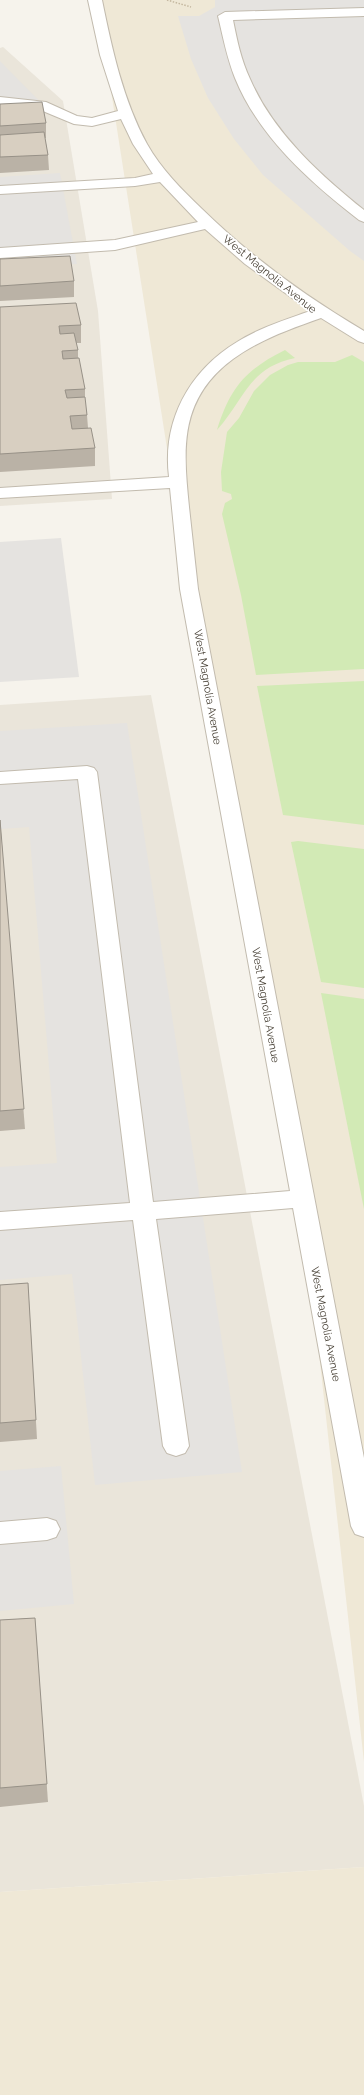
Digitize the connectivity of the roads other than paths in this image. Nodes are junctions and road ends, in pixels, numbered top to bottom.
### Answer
1 (95, 0) edge
2 (364, 12) edge
3 (3, 99) edge
4 (125, 114) junction
5 (162, 177) junction
6 (0, 190) edge
7 (364, 217) edge
8 (208, 224) junction
9 (0, 253) edge
10 (320, 313) junction
11 (364, 338) edge
12 (178, 482) junction
13 (0, 493) edge
14 (0, 778) edge
15 (302, 1199) junction
16 (143, 1211) junction
17 (0, 1221) edge
18 (176, 1446) dead end
19 (364, 1526) edge
20 (47, 1529) dead end
21 (0, 1533) edge

1 - 4 street, West Magnolia Avenue
2 - 7 street
3 - 4 street
4 - 5 street, West Magnolia Avenue
5 - 6 street
5 - 8 street, West Magnolia Avenue
8 - 9 street
8 - 10 street, West Magnolia Avenue
10 - 11 street
10 - 12 street, West Magnolia Avenue
12 - 13 street
12 - 15 street, West Magnolia Avenue
14 - 16 street
15 - 16 street
15 - 19 street, West Magnolia Avenue
16 - 17 street
16 - 18 street
20 - 21 street

